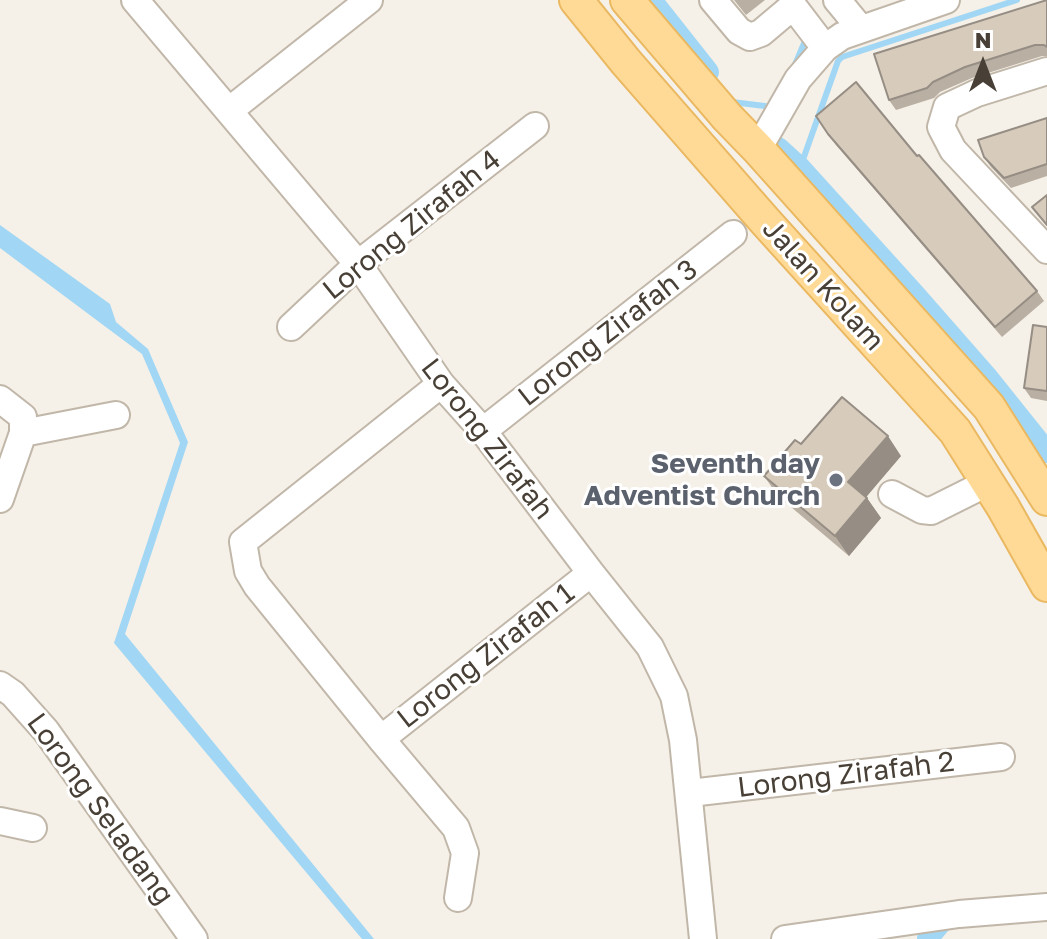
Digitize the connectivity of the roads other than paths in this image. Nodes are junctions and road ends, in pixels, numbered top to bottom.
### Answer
1 (135, 0) edge
2 (369, 0) edge
3 (576, 0) edge
4 (627, 0) edge
5 (713, 0) edge
6 (837, 0) edge
7 (946, 0) edge
8 (797, 3) edge
9 (861, 29) junction
10 (825, 48) junction
11 (1047, 71) edge
12 (230, 110) junction
13 (535, 126) dead end
14 (758, 149) junction
15 (765, 221) junction
16 (733, 234) dead end
17 (1047, 250) edge
18 (358, 264) junction
19 (291, 327) dead end
20 (441, 384) junction
21 (0, 399) edge
22 (116, 415) dead end
23 (483, 431) junction
24 (23, 433) junction
25 (987, 483) junction
26 (892, 494) dead end
27 (0, 499) edge
28 (1047, 499) edge
29 (591, 573) junction
30 (1047, 585) edge
31 (0, 685) edge
32 (381, 739) junction
33 (1001, 757) dead end
34 (690, 793) junction
35 (0, 821) edge
36 (33, 828) dead end
37 (458, 898) dead end
38 (1047, 907) edge
39 (958, 927) edge
40 (194, 939) edge
41 (703, 939) edge
42 (785, 939) edge

1 - 12 street, Lorong Zirafah
2 - 12 street
3 - 15 main road, Jalan Kolam
4 - 14 main road, Jalan Kolam
5 - 8 street
6 - 9 street
7 - 9 street
8 - 10 street
9 - 10 street
10 - 14 street
11 - 17 street
12 - 18 street, Lorong Zirafah
13 - 18 street, Lorong Zirafah 4
14 - 15 main road
14 - 28 main road, Jalan Kolam
15 - 25 main road, Jalan Kolam
16 - 23 street, Lorong Zirafah 3
18 - 19 street, Lorong Zirafah 4
18 - 20 street, Lorong Zirafah
20 - 23 street, Lorong Zirafah
20 - 32 street, Lorong Zirafah 1
21 - 24 street
22 - 24 street
23 - 29 street, Lorong Zirafah
24 - 27 street
25 - 26 street
25 - 30 main road, Jalan Kolam
29 - 32 street, Lorong Zirafah 1
29 - 34 street, Lorong Zirafah
31 - 40 street, Lorong Seladang
32 - 37 street, Lorong Zirafah 1
33 - 34 street, Lorong Zirafah 2
34 - 41 street, Lorong Zirafah
35 - 36 street
38 - 39 street
39 - 42 street

